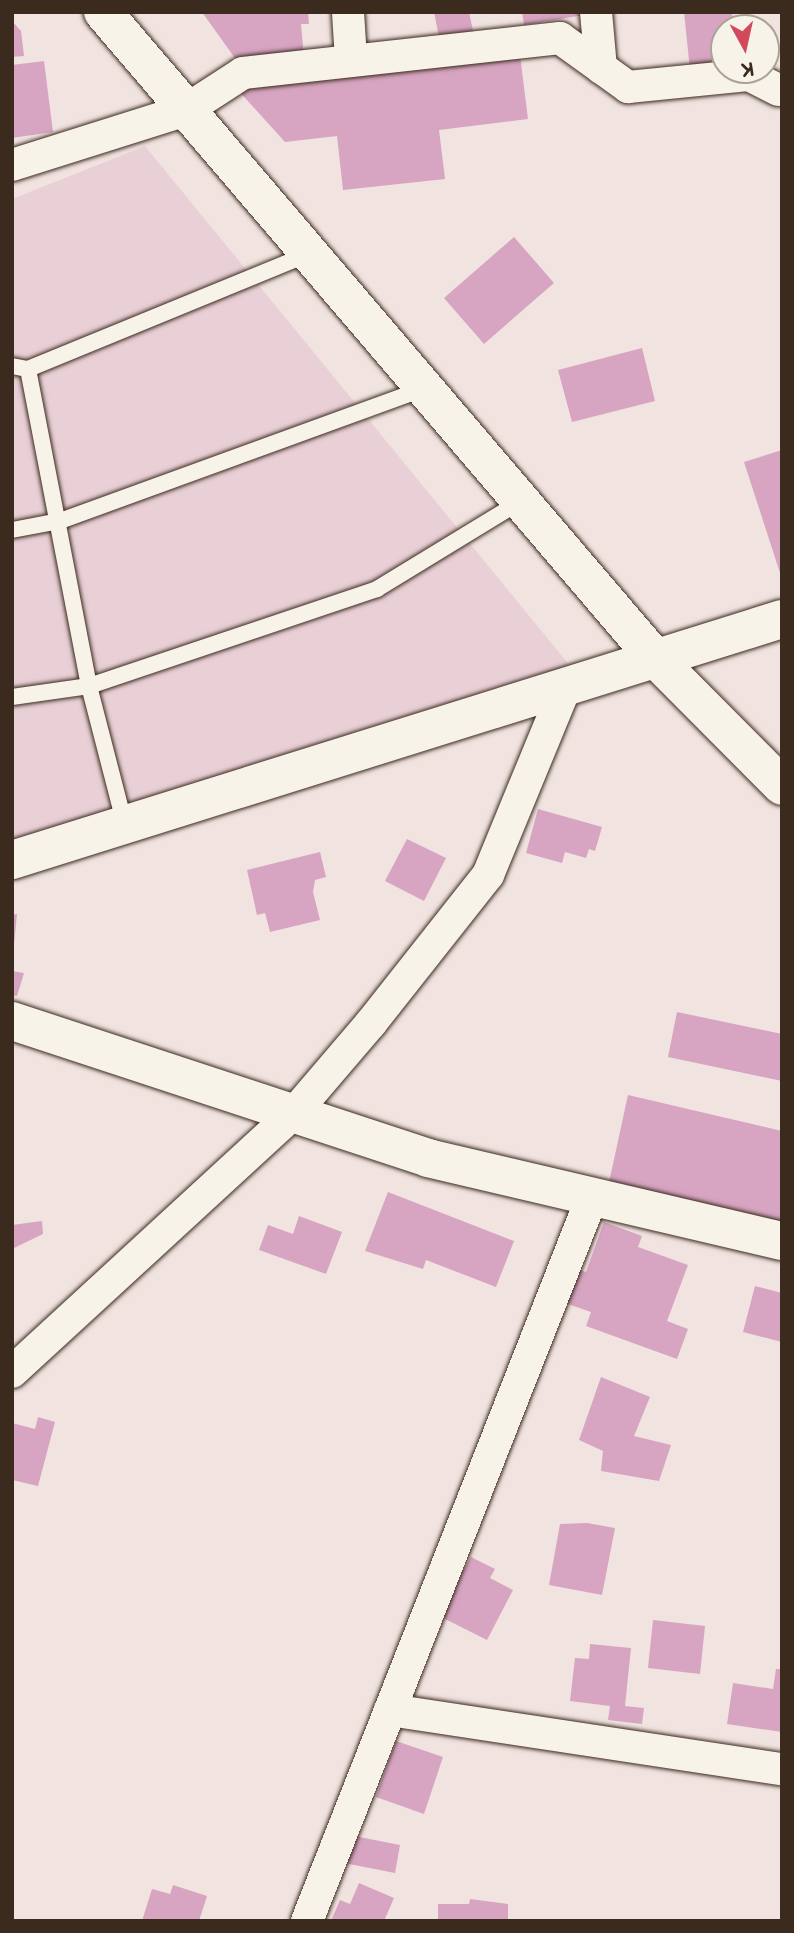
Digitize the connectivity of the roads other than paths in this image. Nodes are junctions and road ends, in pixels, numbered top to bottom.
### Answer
1 (103, 12) edge
2 (348, 12) edge
3 (596, 12) edge
4 (351, 60) junction
5 (601, 68) junction
6 (780, 99) edge
7 (186, 110) junction
8 (12, 165) edge
9 (309, 254) junction
10 (20, 368) edge
11 (425, 388) junction
12 (521, 501) junction
13 (60, 521) junction
14 (12, 530) edge
15 (782, 619) edge
16 (655, 659) junction
17 (89, 686) junction
18 (566, 686) junction
19 (12, 697) edge
20 (782, 786) edge
21 (125, 825) junction
22 (12, 860) edge
23 (12, 1021) edge
24 (295, 1112) junction
25 (592, 1197) junction
26 (782, 1241) edge
27 (12, 1372) edge
28 (390, 1710) junction
29 (782, 1769) edge
30 (307, 1921) edge

1 - 7 street
2 - 4 street
3 - 5 street
4 - 5 street
4 - 7 street
5 - 6 street
7 - 8 street
7 - 9 street
9 - 10 lane
9 - 11 street
10 - 13 lane
11 - 12 street
11 - 13 lane
12 - 16 street
12 - 17 lane
13 - 14 lane
13 - 17 lane
15 - 16 street
16 - 18 street
16 - 20 street
17 - 19 lane
17 - 21 lane
18 - 21 street
18 - 24 street
21 - 22 street
23 - 24 street
24 - 25 street
24 - 27 street
25 - 26 street
25 - 28 street
28 - 29 street
28 - 30 street

